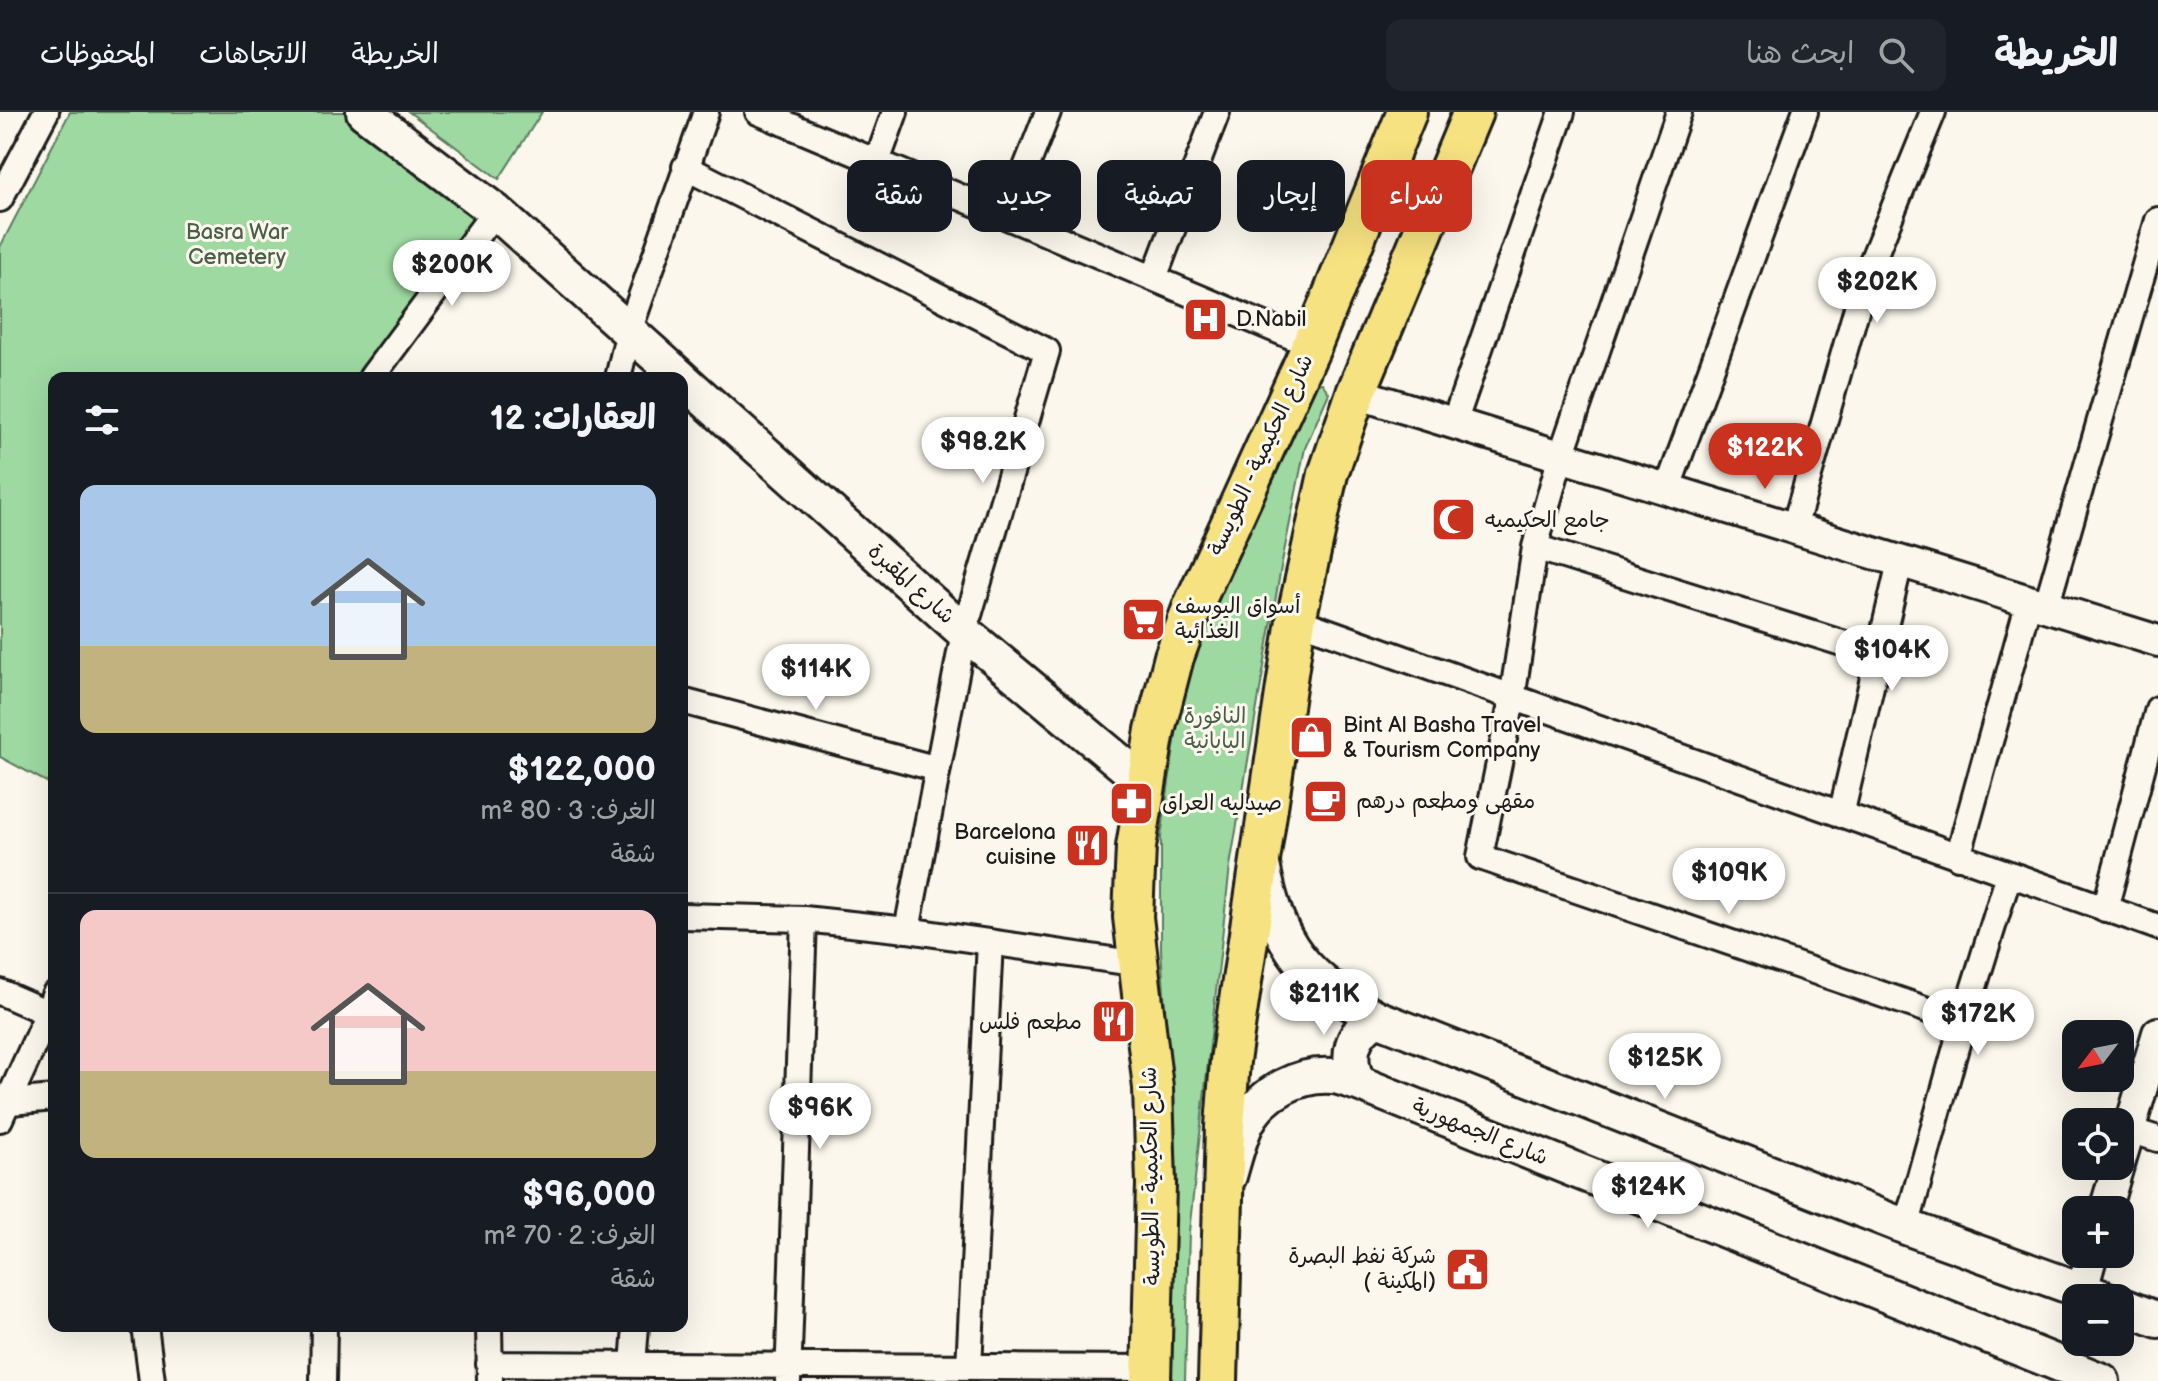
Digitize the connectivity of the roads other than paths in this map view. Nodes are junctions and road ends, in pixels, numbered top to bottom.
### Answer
1 (46, 112) edge
2 (364, 112) edge
3 (706, 112) edge
4 (758, 112) edge
5 (895, 112) edge
6 (1048, 112) edge
7 (1217, 112) edge
8 (1562, 112) edge
9 (1679, 112) edge
10 (1805, 112) edge
11 (1933, 112) edge
12 (1406, 115) edge
13 (1466, 128) edge
14 (872, 160) edge
15 (878, 160) edge
16 (1029, 160) edge
17 (1387, 160) edge
18 (1453, 160) edge
19 (685, 167) junction
20 (0, 199) edge
21 (495, 211) junction
22 (2158, 220) edge
23 (1361, 224) edge
24 (1045, 232) edge
25 (1423, 232) edge
26 (1154, 278) junction
27 (629, 331) junction
28 (1312, 345) junction
29 (384, 372) edge
30 (619, 372) edge
31 (675, 372) edge
32 (688, 383) edge
33 (1356, 393) junction
34 (1454, 423) junction
35 (1561, 456) junction
36 (1667, 490) junction
37 (1794, 528) junction
38 (1535, 547) junction
39 (1900, 562) junction
40 (2038, 604) junction
41 (1296, 620) junction
42 (964, 632) junction
43 (2158, 641) edge
44 (1877, 654) junction
45 (1512, 699) junction
46 (688, 703) edge
47 (2158, 709) edge
48 (938, 769) junction
49 (1145, 783) junction
50 (1841, 815) junction
51 (1260, 856) junction
52 (1958, 857) junction
53 (2009, 875) junction
54 (2105, 909) junction
55 (688, 916) edge
56 (804, 919) junction
57 (2158, 927) edge
58 (907, 930) junction
59 (990, 942) junction
60 (1139, 964) junction
61 (0, 992) edge
62 (48, 1005) edge
63 (48, 1014) edge
64 (1377, 1018) junction
65 (1963, 1022) junction
66 (2158, 1033) edge
67 (1358, 1083) junction
68 (48, 1099) edge
69 (3, 1108) edge
70 (2134, 1113) edge
71 (2134, 1132) edge
72 (2158, 1139) edge
73 (1223, 1192) junction
74 (1906, 1227) junction
75 (2064, 1284) edge
76 (2134, 1311) edge
77 (2158, 1320) edge
78 (146, 1332) edge
79 (324, 1332) edge
80 (489, 1332) edge
81 (636, 1332) edge
82 (633, 1365) junction
83 (969, 1367) junction
84 (490, 1372) edge
85 (788, 1373) edge
86 (1151, 1375) edge
87 (152, 1381) edge
88 (323, 1381) edge
89 (1218, 1381) edge
90 (2102, 1381) edge

1 - 20 street
2 - 21 main road, شارع المقبرة
3 - 19 street
4 - 14 street
5 - 15 street
6 - 16 street
7 - 26 street
8 - 34 street
9 - 35 street
10 - 36 street
11 - 37 street
12 - 13 main road
12 - 17 main road, شارع الحكيمية - الطويسة
13 - 18 main road
19 - 27 street
19 - 42 street
21 - 27 main road, شارع المقبرة
21 - 29 street
22 - 40 street
23 - 28 main road, شارع الحكيمية - الطويسة
24 - 26 street
25 - 33 main road
26 - 28 street
27 - 30 street
27 - 31 main road, شارع المقبرة
28 - 49 main road, شارع الحكيمية - الطويسة
32 - 42 main road, شارع المقبرة
33 - 34 street
33 - 41 main road
34 - 35 street
35 - 36 street
35 - 38 street
36 - 37 street
37 - 39 street
38 - 44 street
38 - 45 street
39 - 40 street
39 - 44 street
40 - 43 street
40 - 52 street
41 - 45 street
41 - 51 main road
42 - 48 street
42 - 49 main road, شارع المقبرة
44 - 50 street
45 - 50 street
45 - 65 street
46 - 48 street
47 - 54 street
48 - 58 street
49 - 60 main road, شارع الحكيمية - الطويسة
50 - 52 street
51 - 64 main road
51 - 73 main road
52 - 53 street
53 - 54 street
53 - 65 street
54 - 57 street
55 - 56 street
56 - 58 street
56 - 85 street
58 - 59 street
59 - 60 street
59 - 83 street
60 - 86 main road, شارع الحكيمية - الطويسة
61 - 62 street
63 - 69 street
64 - 67 main road
64 - 74 main road
65 - 74 street
66 - 70 street
67 - 73 main road, شارع الجمهورية
67 - 90 main road, شارع الجمهورية
68 - 69 street
71 - 72 street
73 - 89 main road
74 - 75 main road
76 - 77 main road
78 - 87 street
79 - 88 street
80 - 84 street
81 - 82 street
82 - 84 street
82 - 85 street
83 - 85 street
83 - 86 street

